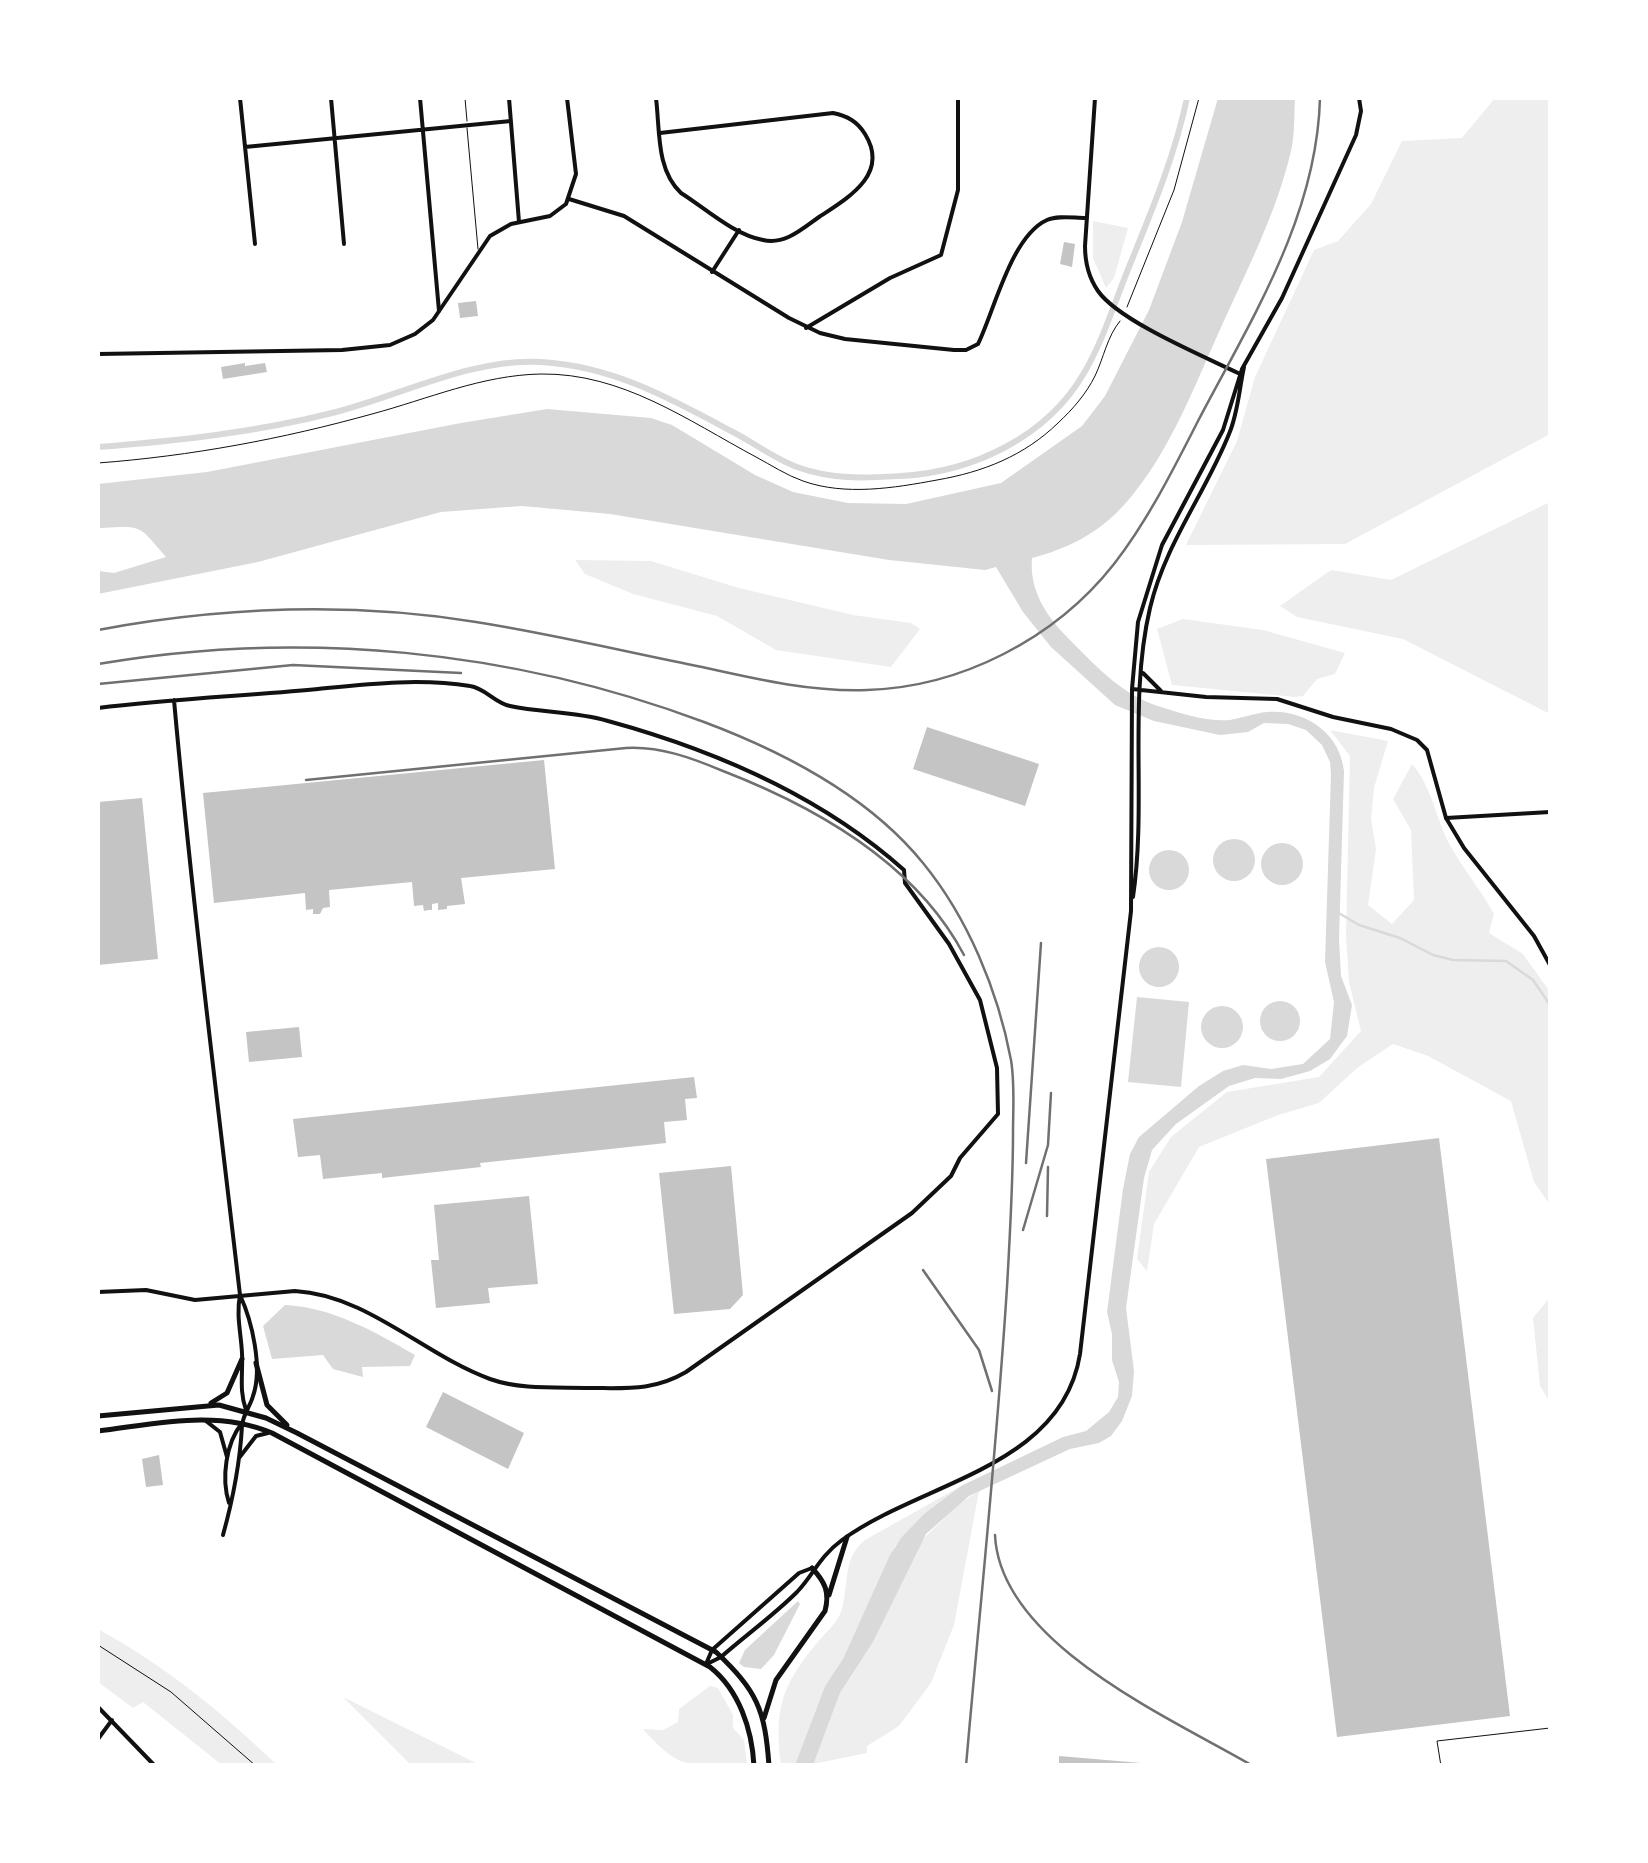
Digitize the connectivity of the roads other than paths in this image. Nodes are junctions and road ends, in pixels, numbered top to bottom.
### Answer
1 (240, 98) edge
2 (331, 98) edge
3 (420, 98) edge
4 (465, 98) edge
5 (509, 98) edge
6 (567, 98) edge
7 (656, 98) edge
8 (958, 98) edge
9 (1095, 98) edge
10 (1359, 98) edge
11 (511, 121) junction
12 (467, 126) junction
13 (423, 130) junction
14 (660, 133) junction
15 (335, 138) junction
16 (245, 147) junction
17 (569, 199) junction
18 (1086, 218) junction
19 (519, 222) junction
20 (739, 230) junction
21 (255, 244) dead end
22 (344, 244) dead end
23 (478, 249) junction
24 (712, 272) junction
25 (440, 311) junction
26 (806, 328) junction
27 (98, 354) edge
28 (1241, 375) junction
29 (1142, 668) junction
30 (1140, 687) junction
31 (1132, 689) junction
32 (1165, 693) junction
33 (174, 700) junction
34 (98, 708) edge
35 (1550, 812) edge
36 (1446, 818) junction
37 (1131, 912) junction
38 (1550, 965) edge
39 (98, 1292) edge
40 (240, 1296) junction
41 (242, 1359) junction
42 (256, 1363) junction
43 (207, 1405) junction
44 (246, 1410) junction
45 (98, 1416) edge
46 (202, 1418) junction
47 (242, 1423) junction
48 (98, 1431) edge
49 (272, 1433) junction
50 (297, 1433) junction
51 (227, 1457) junction
52 (240, 1458) junction
53 (230, 1505) junction
54 (223, 1534) dead end
55 (847, 1536) junction
56 (812, 1568) junction
57 (828, 1598) junction
58 (712, 1650) junction
59 (722, 1658) junction
60 (705, 1665) junction
61 (98, 1706) edge
62 (110, 1719) junction
63 (763, 1721) junction
64 (1550, 1728) edge
65 (98, 1738) edge
66 (154, 1766) edge
67 (754, 1766) edge
68 (769, 1766) edge
69 (1441, 1766) edge

1 - 16 street
2 - 15 street
3 - 13 street
4 - 12 lane
5 - 11 street
6 - 17 street
7 - 14 street
8 - 26 street
9 - 18 street
10 - 28 street
11 - 12 street
11 - 19 street
12 - 13 street
12 - 23 lane
13 - 15 street
13 - 25 street
14 - 20 street
14 - 20 street
15 - 16 street
15 - 22 street
16 - 21 street
17 - 19 street
17 - 24 street
18 - 26 street
18 - 28 street
19 - 23 street
20 - 24 street
23 - 25 street
24 - 26 street
25 - 27 street
28 - 29 street
28 - 31 street
29 - 30 street
29 - 32 street
30 - 31 street
30 - 32 street
30 - 37 street
31 - 37 street
32 - 36 street
33 - 34 street
33 - 40 street
33 - 40 street
35 - 36 street
36 - 38 street
37 - 55 street
39 - 40 street
40 - 41 street
40 - 42 street
41 - 43 highway
41 - 44 street
42 - 44 street
42 - 50 highway
43 - 44 highway
43 - 45 highway
44 - 47 street
44 - 50 highway
46 - 47 highway
46 - 48 highway
46 - 51 street
47 - 49 highway
47 - 51 street
47 - 52 street
49 - 52 street
49 - 60 highway
50 - 58 highway
51 - 53 street
52 - 53 street
53 - 54 street
55 - 56 street
55 - 57 highway
56 - 57 highway
56 - 58 street
56 - 59 street
57 - 63 highway
58 - 59 highway
58 - 60 street
59 - 60 street
59 - 63 highway
60 - 67 highway
61 - 62 street
62 - 65 street
62 - 66 street
63 - 68 highway
64 - 69 lane

